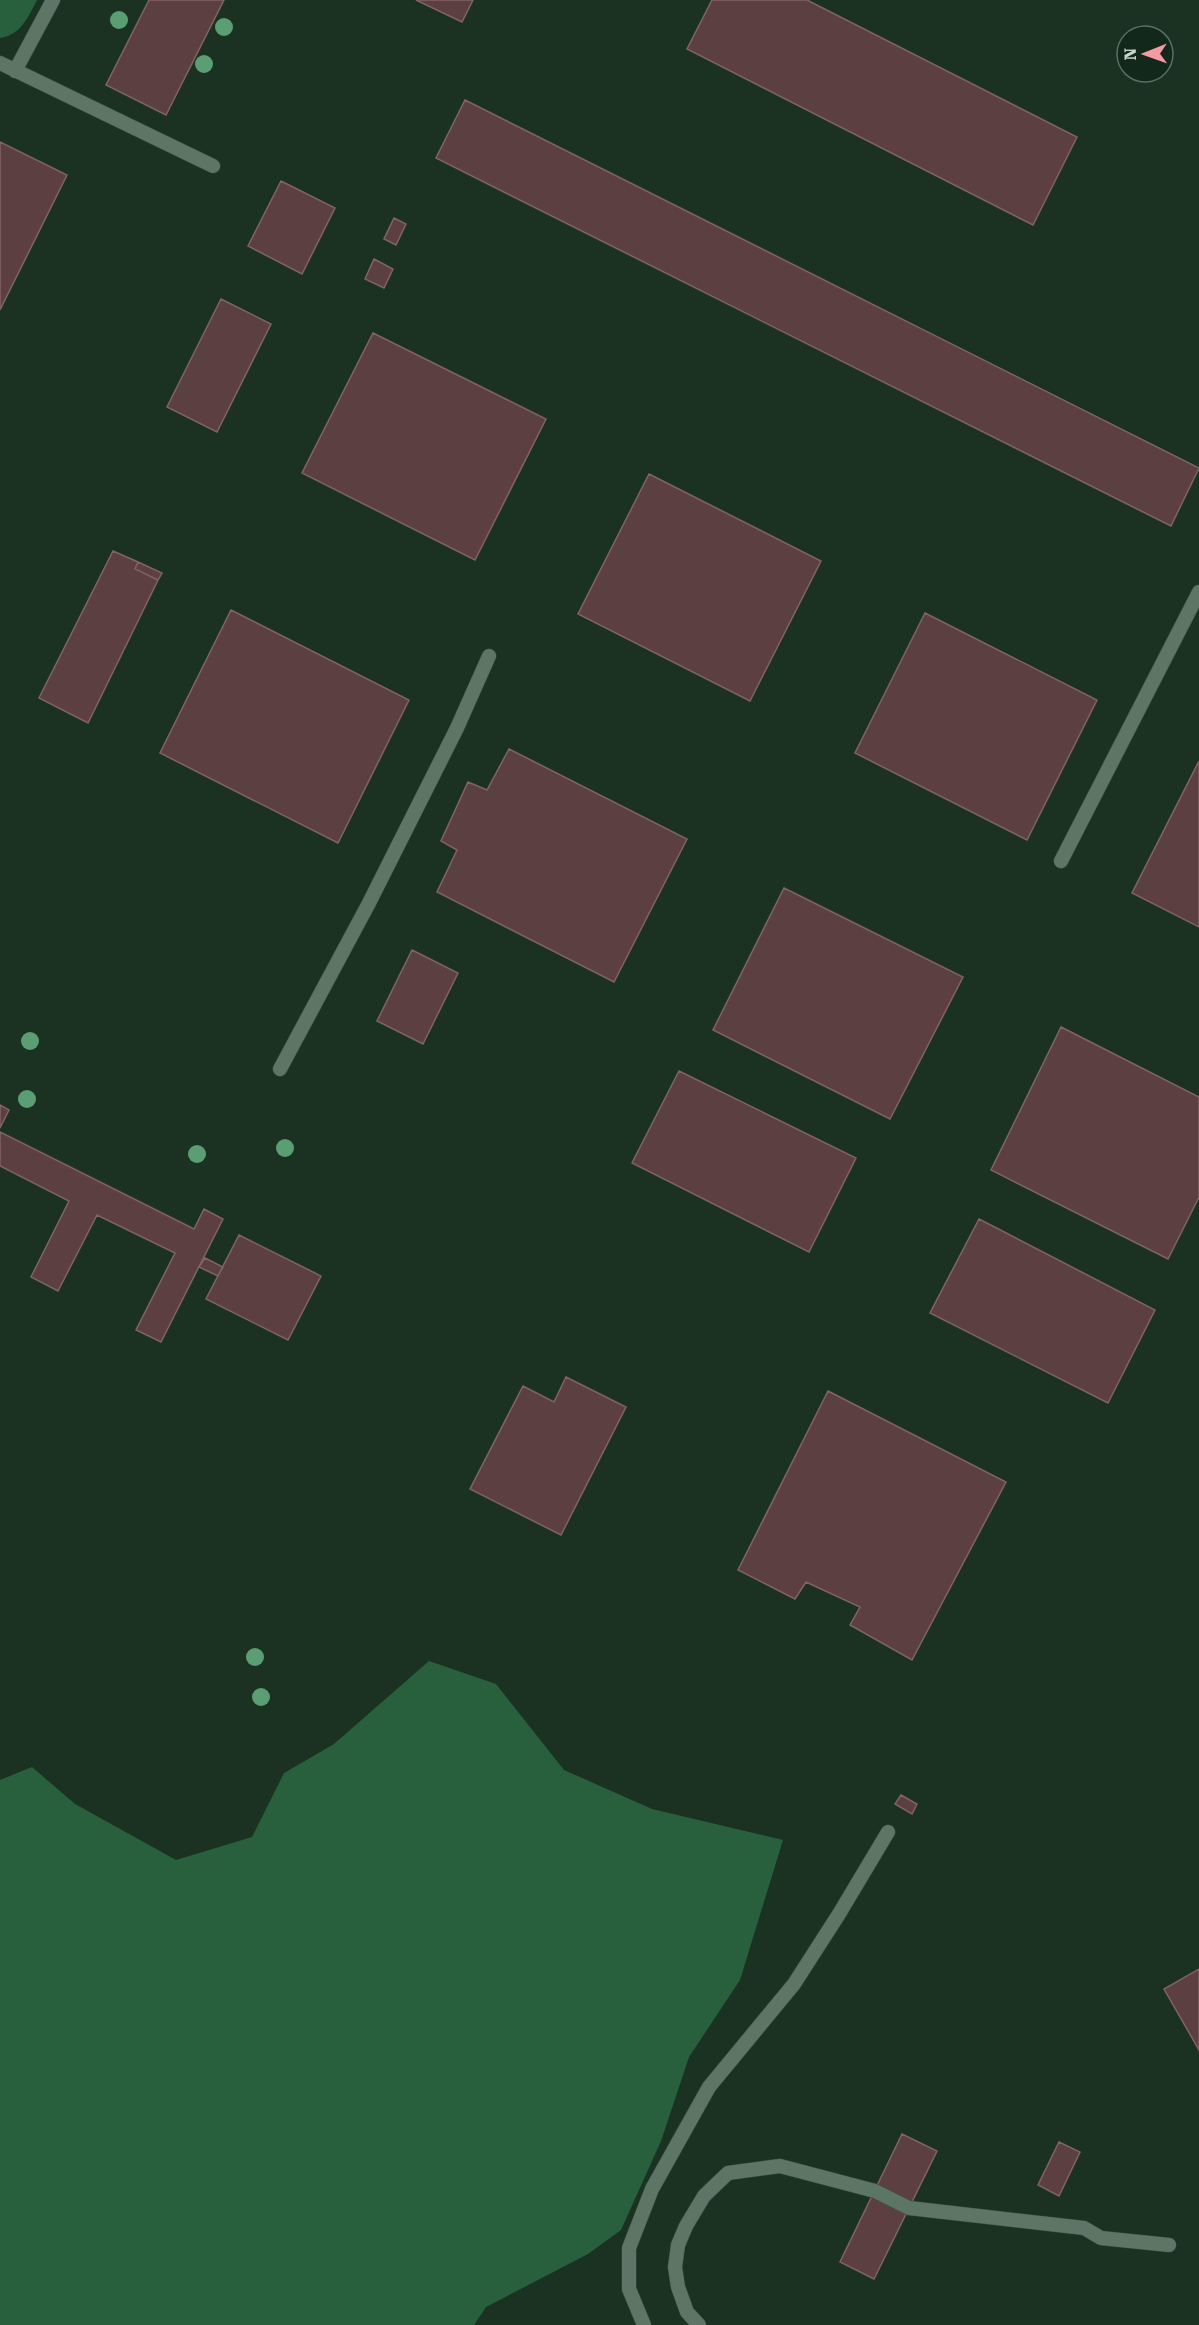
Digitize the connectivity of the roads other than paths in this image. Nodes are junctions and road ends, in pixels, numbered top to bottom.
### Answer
1 (53, 0) edge
2 (0, 63) edge
3 (15, 71) junction
4 (213, 166) dead end
5 (1199, 592) edge
6 (489, 656) dead end
7 (1062, 861) dead end
8 (280, 1069) dead end
9 (888, 1832) dead end
10 (1169, 2245) dead end
11 (644, 2325) edge
12 (699, 2325) edge

1 - 3 lane
2 - 3 lane
3 - 4 lane
5 - 7 lane
6 - 8 lane
9 - 11 lane
10 - 12 lane

